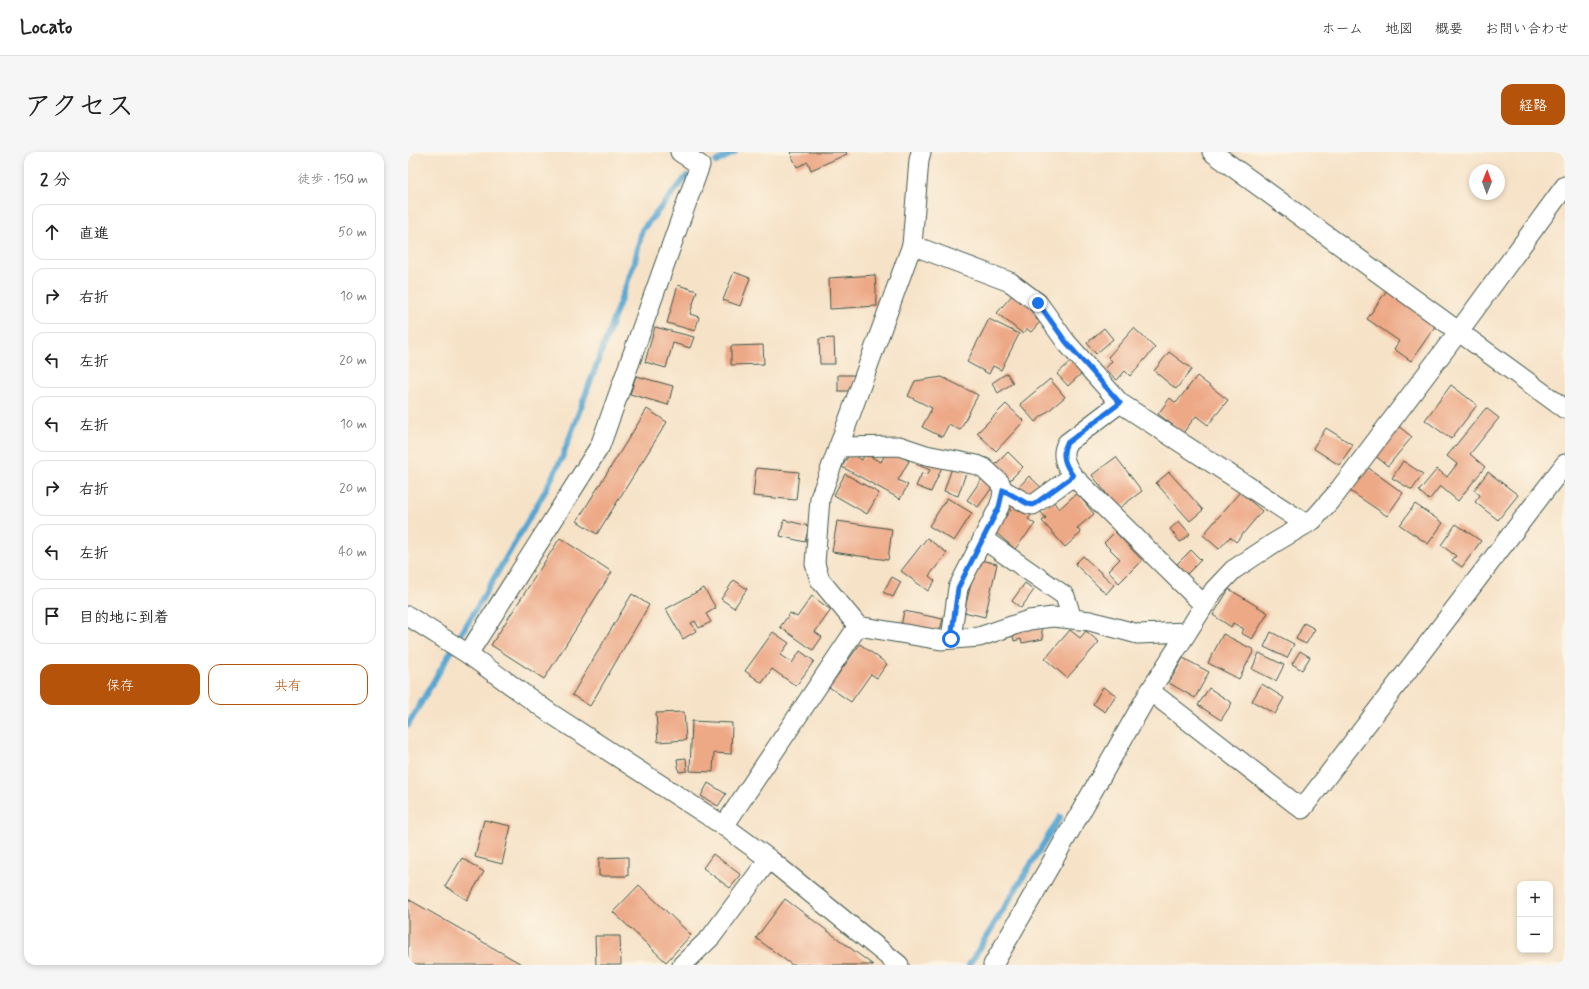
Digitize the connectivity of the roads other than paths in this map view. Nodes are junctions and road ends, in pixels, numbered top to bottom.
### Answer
1 (680, 152) edge
2 (921, 152) edge
3 (1212, 152) edge
4 (1565, 186) edge
5 (912, 245) junction
6 (1459, 331) junction
7 (1120, 403) junction
8 (1565, 409) edge
9 (838, 447) junction
10 (1565, 464) edge
11 (1073, 476) junction
12 (1003, 490) junction
13 (1306, 524) junction
14 (983, 538) junction
15 (1204, 605) junction
16 (408, 616) edge
17 (1072, 619) junction
18 (858, 626) junction
19 (1187, 632) junction
20 (951, 639) junction
21 (468, 654) junction
22 (1150, 691) junction
23 (724, 826) junction
24 (769, 859) junction
25 (682, 965) edge
26 (899, 965) edge
27 (992, 965) edge

1 - 21 street
2 - 5 street
3 - 6 street
4 - 6 street
5 - 7 street
5 - 9 street
6 - 8 street
6 - 13 street
7 - 11 street
7 - 13 street
9 - 12 street
9 - 18 street
10 - 22 street
11 - 12 street
11 - 15 street
12 - 14 street
13 - 15 street
14 - 17 street
14 - 20 street
15 - 19 street
16 - 21 street
17 - 19 street
17 - 20 street
18 - 20 street
18 - 23 street
19 - 22 street
21 - 23 street
22 - 27 street
23 - 24 street
24 - 25 street
24 - 26 street

